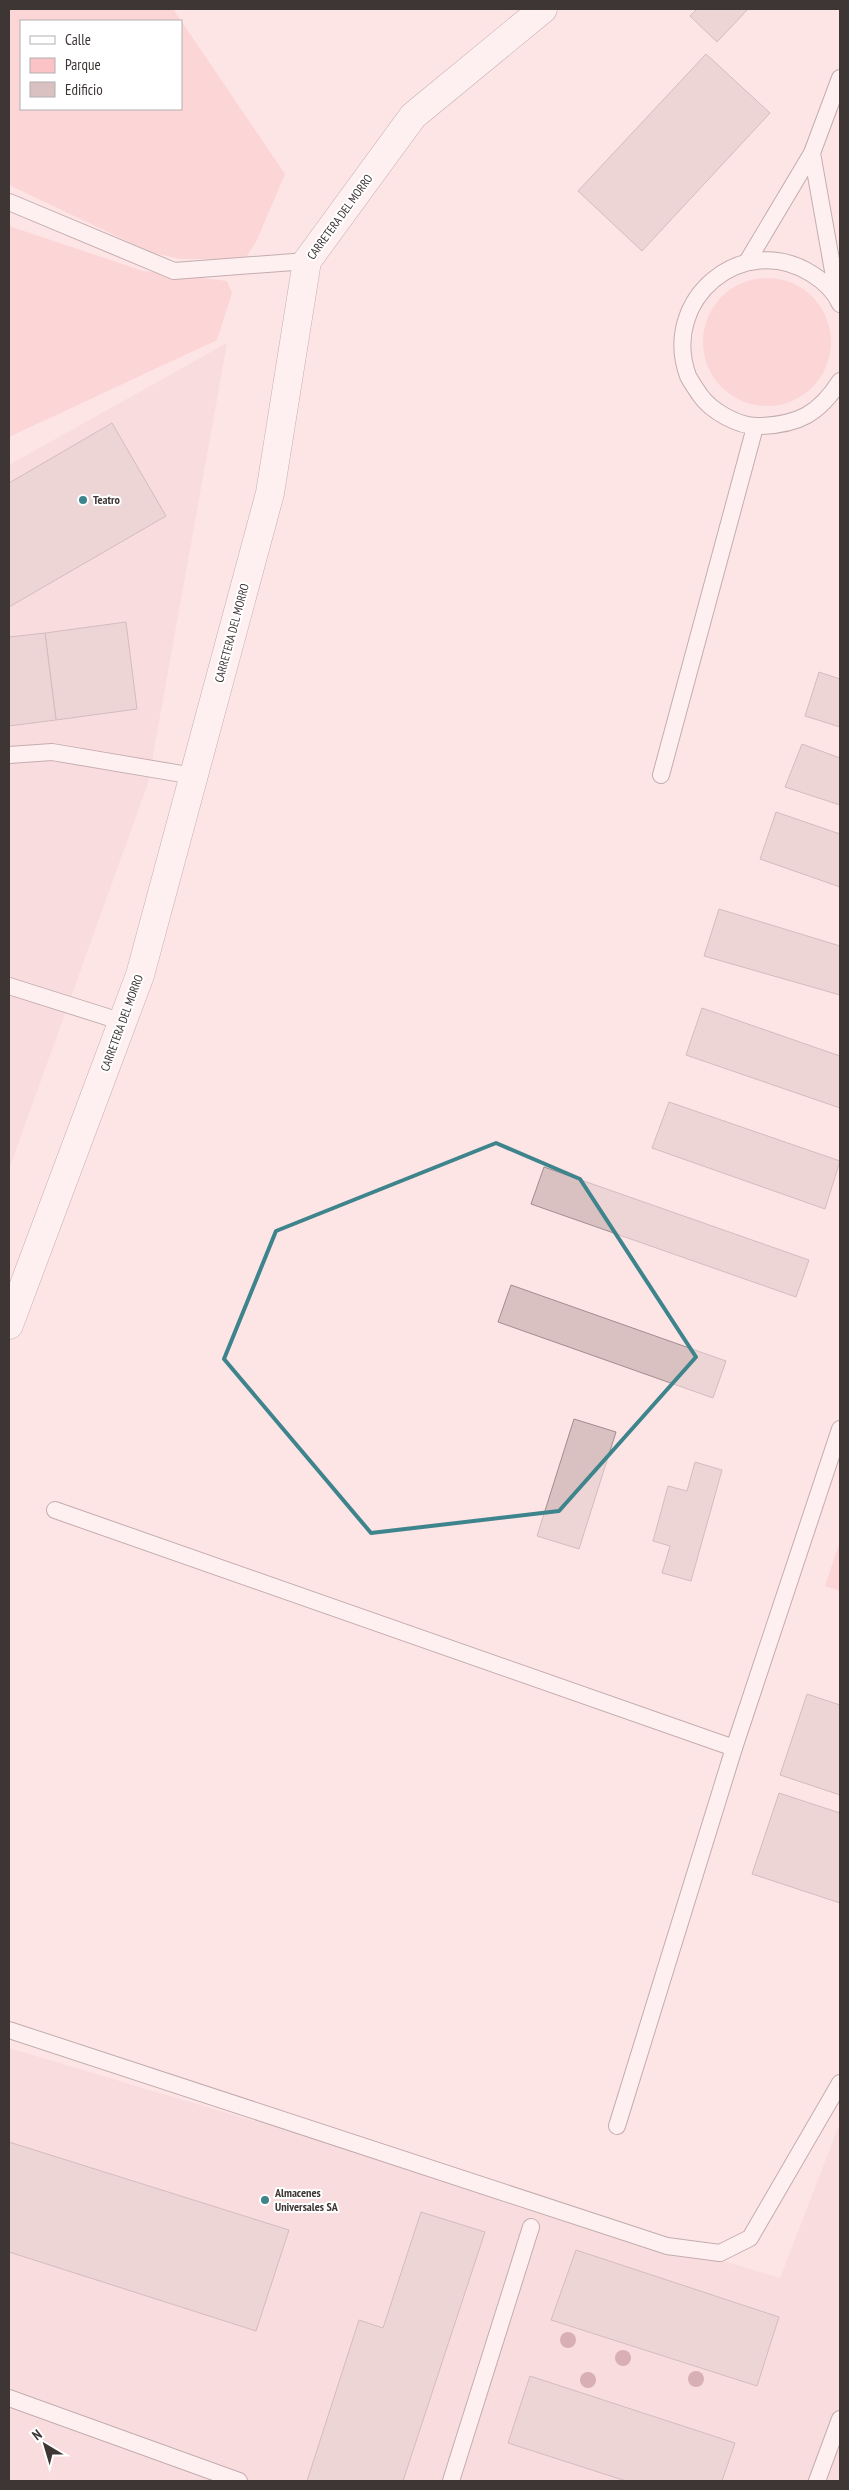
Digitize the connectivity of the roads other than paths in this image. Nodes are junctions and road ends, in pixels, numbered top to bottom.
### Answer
1 (543, 9) edge
2 (840, 78) edge
3 (812, 153) junction
4 (9, 202) edge
5 (307, 261) junction
6 (747, 262) junction
7 (839, 302) edge
8 (840, 381) edge
9 (754, 427) junction
10 (9, 755) edge
11 (661, 775) dead end
12 (194, 776) junction
13 (9, 986) edge
14 (123, 1022) junction
15 (9, 1326) edge
16 (840, 1429) edge
17 (55, 1510) dead end
18 (734, 1748) junction
19 (9, 2030) edge
20 (840, 2083) edge
21 (617, 2126) dead end
22 (531, 2228) dead end
23 (9, 2398) edge
24 (840, 2419) edge
25 (239, 2481) edge
26 (451, 2481) edge
27 (817, 2481) edge

1 - 5 main road, CARRETERA DEL MORRO
2 - 3 lane
3 - 6 lane
3 - 7 lane
4 - 5 lane
5 - 12 main road, CARRETERA DEL MORRO
6 - 7 lane
6 - 9 lane
8 - 9 lane
9 - 11 lane
10 - 12 lane
12 - 14 main road, CARRETERA DEL MORRO
13 - 14 lane
14 - 15 main road, CARRETERA DEL MORRO
16 - 18 lane
17 - 18 lane
18 - 21 lane
19 - 20 lane
22 - 26 lane
23 - 25 lane
24 - 27 lane

